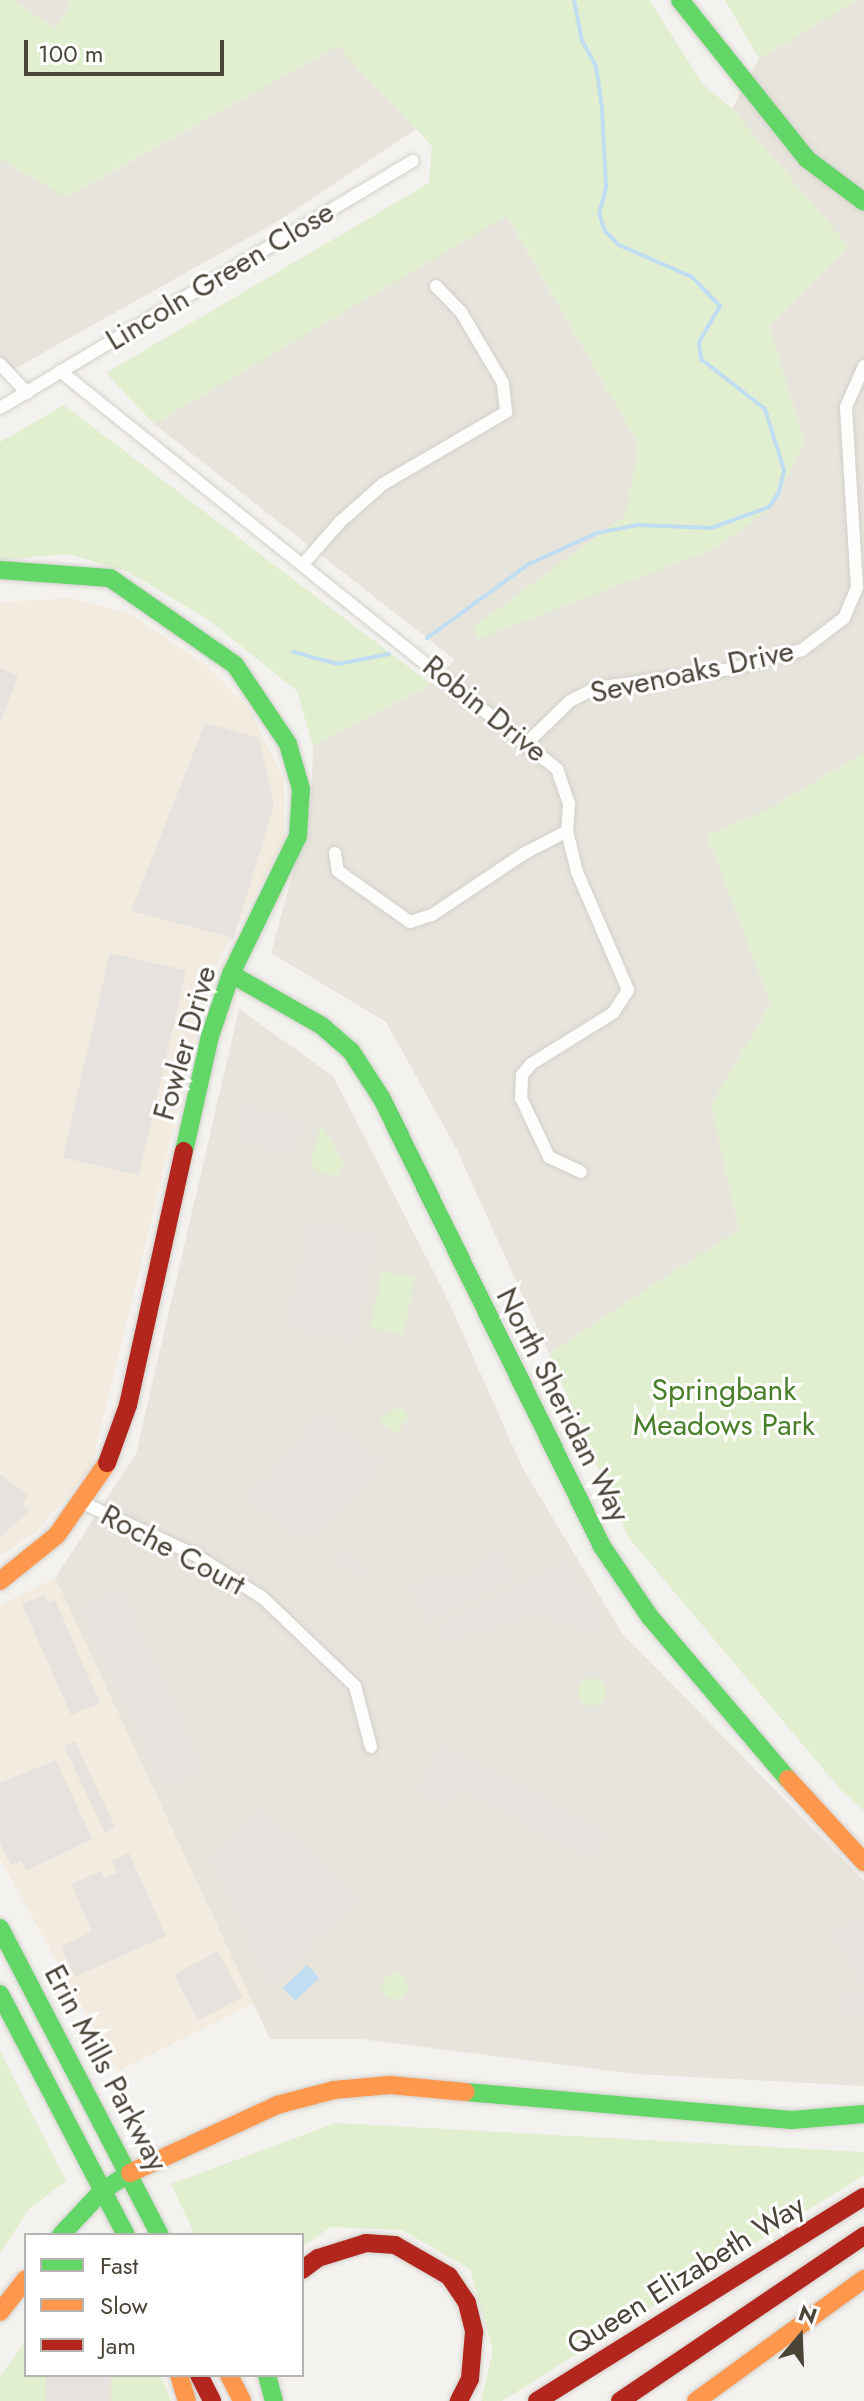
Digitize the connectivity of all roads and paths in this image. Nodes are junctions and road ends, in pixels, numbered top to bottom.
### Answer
1 (680, 0) edge
2 (726, 64) junction
3 (413, 161) dead end
4 (864, 202) edge
5 (864, 214) edge
6 (436, 286) dead end
7 (0, 364) edge
8 (864, 366) edge
9 (60, 371) junction
10 (27, 393) junction
11 (0, 408) edge
12 (303, 564) junction
13 (0, 570) edge
14 (529, 741) junction
15 (567, 831) junction
16 (335, 853) dead end
17 (231, 974) junction
18 (581, 1172) dead end
19 (83, 1503) junction
20 (0, 1581) edge
21 (371, 1747) dead end
22 (864, 1862) edge
23 (0, 1928) edge
24 (0, 1994) edge
25 (864, 2114) edge
26 (130, 2173) junction
27 (102, 2191) junction
28 (864, 2197) edge
29 (63, 2233) edge
30 (125, 2233) edge
31 (159, 2233) edge
32 (864, 2236) edge
33 (304, 2268) edge
34 (864, 2279) edge
35 (24, 2281) edge
36 (24, 2292) edge
37 (1, 2310) edge
38 (180, 2377) edge
39 (200, 2377) edge
40 (230, 2377) edge
41 (268, 2377) edge
42 (187, 2401) edge
43 (212, 2401) edge
44 (242, 2401) edge
45 (274, 2401) edge
46 (459, 2401) edge
47 (537, 2401) edge
48 (620, 2401) edge
49 (696, 2401) edge

1 - 2 main road
2 - 4 main road
2 - 5 main road
3 - 9 street, Lincoln Green Close
6 - 12 street
7 - 10 street
8 - 14 street, Sevenoaks Drive
9 - 10 street, Lincoln Green Close
9 - 12 street, Robin Drive
10 - 11 street, Lincoln Green Close
12 - 14 street, Robin Drive
13 - 17 main road, Fowler Drive
14 - 15 street, Robin Drive
15 - 16 street
15 - 18 street, Robin Drive
17 - 19 main road, Fowler Drive
17 - 22 main road, North Sheridan Way
19 - 20 main road, Fowler Drive
19 - 21 street, Roche Court
23 - 26 main road, Erin Mills Parkway
24 - 27 main road, Erin Mills Parkway
25 - 26 main road
26 - 27 main road
26 - 31 main road, Erin Mills Parkway
27 - 29 main road
27 - 30 main road, Erin Mills Parkway
28 - 47 main road, Queen Elizabeth Way
32 - 48 main road, Queen Elizabeth Way
33 - 46 main road
34 - 49 main road
35 - 37 main road
36 - 37 main road
38 - 42 main road
39 - 43 main road
40 - 44 main road
41 - 45 main road

